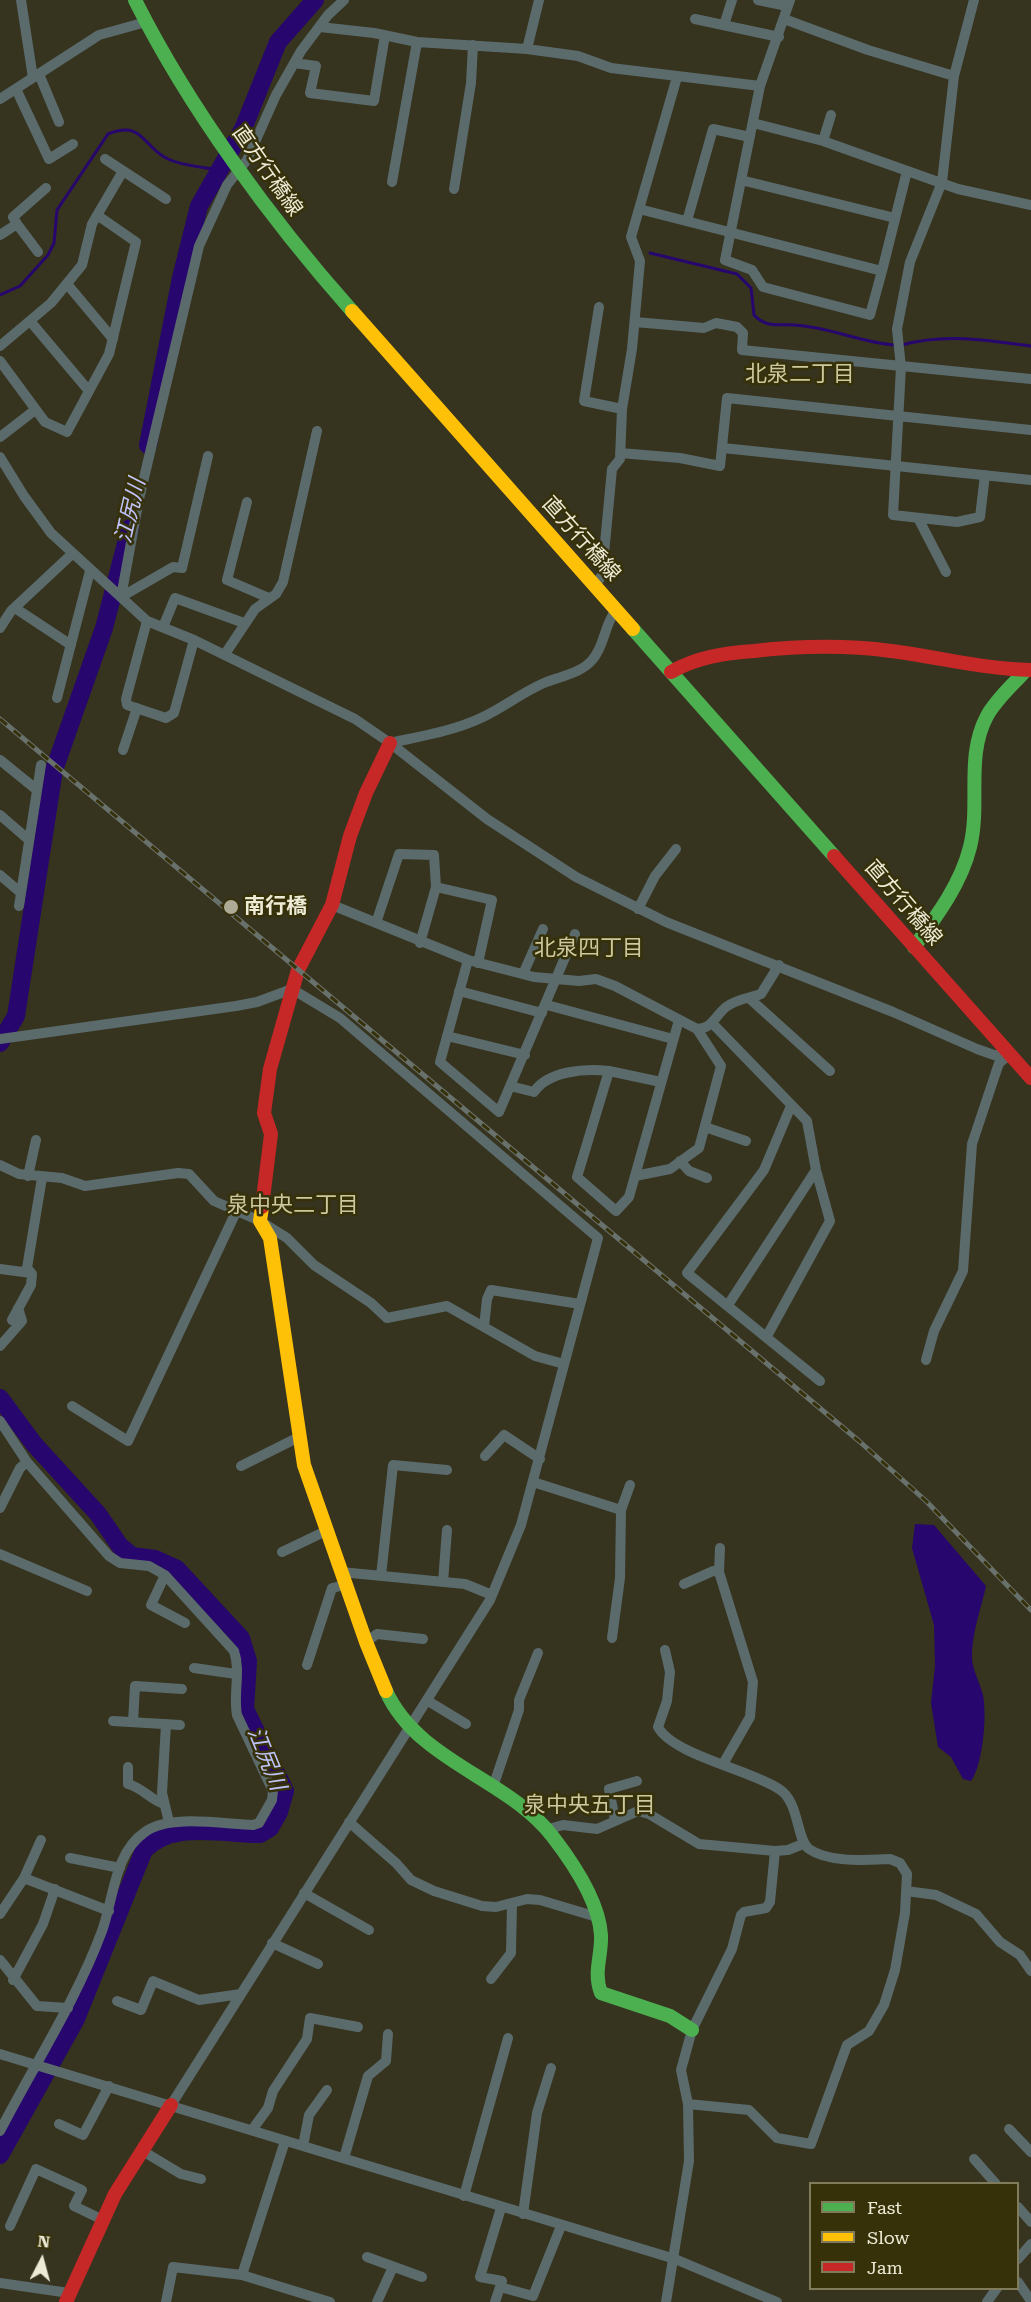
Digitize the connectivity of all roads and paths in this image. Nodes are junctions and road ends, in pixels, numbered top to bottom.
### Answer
1 (21, 0) edge
2 (135, 0) edge
3 (344, 0) edge
4 (539, 0) edge
5 (732, 0) edge
6 (758, 0) edge
7 (974, 0) edge
8 (788, 3) edge
9 (695, 19) dead end
10 (784, 19) junction
11 (146, 22) junction
12 (724, 26) junction
13 (320, 27) junction
14 (385, 35) junction
15 (779, 37) junction
16 (417, 42) junction
17 (474, 45) junction
18 (528, 49) junction
19 (294, 63) junction
20 (36, 76) junction
21 (954, 76) junction
22 (677, 77) junction
23 (760, 86) junction
24 (16, 89) junction
25 (0, 99) edge
26 (831, 115) dead end
27 (59, 122) dead end
28 (753, 123) junction
29 (750, 137) junction
30 (824, 141) junction
31 (73, 144) dead end
32 (105, 159) dead end
33 (123, 171) junction
34 (240, 171) junction
35 (907, 171) junction
36 (741, 180) junction
37 (392, 182) dead end
38 (942, 182) junction
39 (46, 188) dead end
40 (454, 189) dead end
41 (165, 199) dead end
42 (1031, 205) edge
43 (639, 209) junction
44 (97, 215) junction
45 (895, 218) junction
46 (687, 221) junction
47 (17, 224) junction
48 (731, 232) junction
49 (0, 235) edge
50 (38, 252) dead end
51 (882, 271) junction
52 (67, 284) junction
53 (599, 307) dead end
54 (30, 321) junction
55 (635, 322) junction
56 (113, 339) junction
57 (0, 346) edge
58 (0, 361) edge
59 (901, 367) junction
60 (1031, 379) edge
61 (89, 391) junction
62 (622, 409) junction
63 (35, 410) junction
64 (898, 417) junction
65 (1031, 430) edge
66 (317, 431) dead end
67 (0, 437) edge
68 (723, 448) junction
69 (621, 453) junction
70 (208, 456) dead end
71 (0, 457) edge
72 (896, 467) junction
73 (985, 476) junction
74 (1031, 480) edge
75 (247, 502) dead end
76 (918, 518) junction
77 (72, 554) junction
78 (90, 571) junction
79 (946, 572) dead end
80 (595, 586) junction
81 (121, 597) junction
82 (269, 598) junction
83 (15, 608) junction
84 (616, 610) junction
85 (147, 621) junction
86 (244, 623) junction
87 (163, 627) junction
88 (0, 628) edge
89 (194, 640) junction
90 (71, 645) junction
91 (225, 654) junction
92 (1029, 667) edge
93 (671, 672) junction
94 (57, 698) dead end
95 (137, 708) junction
96 (390, 743) junction
97 (123, 750) dead end
98 (0, 760) edge
99 (41, 765) dead end
100 (37, 790) junction
101 (0, 815) edge
102 (29, 840) junction
103 (676, 849) dead end
104 (0, 875) edge
105 (436, 888) junction
106 (21, 893) junction
107 (332, 905) junction
108 (19, 906) dead end
109 (638, 909) junction
110 (376, 923) junction
111 (543, 929) dead end
112 (576, 934) dead end
113 (420, 943) junction
114 (914, 947) junction
115 (473, 961) junction
116 (779, 966) junction
117 (523, 974) junction
118 (556, 979) junction
119 (292, 989) junction
120 (459, 991) junction
121 (749, 998) junction
122 (544, 1009) junction
123 (679, 1020) junction
124 (712, 1023) junction
125 (697, 1029) junction
126 (447, 1036) junction
127 (0, 1039) edge
128 (673, 1039) junction
129 (525, 1055) junction
130 (1009, 1055) junction
131 (609, 1071) junction
132 (830, 1071) dead end
133 (1031, 1078) edge
134 (661, 1082) junction
135 (510, 1086) junction
136 (791, 1106) junction
137 (705, 1127) junction
138 (36, 1140) dead end
139 (746, 1141) dead end
140 (680, 1161) junction
141 (1, 1169) edge
142 (816, 1170) junction
143 (28, 1176) junction
144 (635, 1176) junction
145 (42, 1178) junction
146 (708, 1178) dead end
147 (236, 1212) junction
148 (260, 1221) junction
149 (0, 1269) edge
150 (31, 1273) junction
151 (580, 1304) junction
152 (728, 1305) junction
153 (18, 1308) junction
154 (12, 1320) dead end
155 (484, 1327) junction
156 (766, 1336) junction
157 (0, 1346) edge
158 (926, 1360) dead end
159 (564, 1364) junction
160 (820, 1381) dead end
161 (72, 1406) dead end
162 (0, 1421) edge
163 (301, 1436) junction
164 (484, 1456) dead end
165 (540, 1459) junction
166 (27, 1462) junction
167 (241, 1466) dead end
168 (447, 1470) dead end
169 (533, 1482) junction
170 (630, 1485) dead end
171 (0, 1508) edge
172 (621, 1510) junction
173 (328, 1530) junction
174 (447, 1530) dead end
175 (720, 1548) dead end
176 (282, 1552) dead end
177 (0, 1554) edge
178 (719, 1572) junction
179 (165, 1575) junction
180 (381, 1576) junction
181 (343, 1578) junction
182 (443, 1582) junction
183 (684, 1584) dead end
184 (87, 1591) dead end
185 (492, 1595) junction
186 (185, 1623) dead end
187 (612, 1638) dead end
188 (423, 1639) dead end
189 (366, 1642) junction
190 (665, 1650) dead end
191 (538, 1653) dead end
192 (307, 1665) dead end
193 (194, 1668) dead end
194 (236, 1674) junction
195 (182, 1689) dead end
196 (428, 1701) junction
197 (113, 1721) dead end
198 (133, 1722) junction
199 (166, 1724) junction
200 (466, 1724) dead end
201 (180, 1725) dead end
202 (410, 1726) junction
203 (723, 1764) junction
204 (128, 1767) dead end
205 (637, 1781) dead end
206 (493, 1787) junction
207 (164, 1804) junction
208 (615, 1820) junction
209 (170, 1822) junction
210 (349, 1822) junction
211 (549, 1829) junction
212 (41, 1840) dead end
213 (803, 1844) junction
214 (775, 1851) junction
215 (70, 1858) dead end
216 (120, 1868) junction
217 (24, 1878) junction
218 (56, 1889) junction
219 (906, 1891) junction
220 (304, 1893) junction
221 (512, 1903) junction
222 (1, 1911) edge
223 (109, 1911) junction
224 (597, 1917) junction
225 (369, 1930) dead end
226 (272, 1943) junction
227 (0, 1960) edge
228 (318, 1964) dead end
229 (1031, 1971) edge
230 (491, 1979) dead end
231 (13, 1980) junction
232 (241, 1994) junction
233 (117, 2001) dead end
234 (68, 2008) junction
235 (358, 2027) dead end
236 (692, 2030) junction
237 (388, 2034) dead end
238 (508, 2038) dead end
239 (0, 2055) edge
240 (35, 2064) junction
241 (551, 2068) dead end
242 (109, 2086) junction
243 (327, 2090) dead end
244 (688, 2104) junction
245 (171, 2105) junction
246 (59, 2124) dead end
247 (1009, 2128) dead end
248 (252, 2130) junction
249 (0, 2131) edge
250 (285, 2141) junction
251 (303, 2146) junction
252 (141, 2150) junction
253 (1031, 2152) edge
254 (344, 2158) junction
255 (974, 2159) dead end
256 (201, 2179) dead end
257 (994, 2182) edge
258 (464, 2196) junction
259 (501, 2208) junction
260 (1019, 2209) edge
261 (523, 2214) junction
262 (103, 2220) junction
263 (1031, 2222) edge
264 (10, 2226) dead end
265 (561, 2226) junction
266 (1031, 2244) edge
267 (367, 2257) dead end
268 (1019, 2257) edge
269 (675, 2259) junction
270 (393, 2267) junction
271 (242, 2275) junction
272 (422, 2277) dead end
273 (0, 2283) edge
274 (1019, 2285) edge
275 (500, 2287) junction
276 (996, 2290) edge
277 (68, 2297) edge
278 (294, 2297) edge
279 (1031, 2301) edge
280 (166, 2302) edge
281 (330, 2302) edge
282 (377, 2302) edge
283 (495, 2302) edge
284 (666, 2302) edge
285 (777, 2302) edge
286 (987, 2302) edge

1 - 20 street
2 - 11 street, 直方行橋線
3 - 13 street
4 - 18 street
5 - 12 street
6 - 8 street
7 - 21 street
8 - 10 street
9 - 12 street
10 - 15 street
10 - 21 street
11 - 20 street
11 - 34 street, 直方行橋線
12 - 15 street
13 - 14 street
13 - 19 street
14 - 16 street
14 - 19 street
15 - 23 street
16 - 17 street
16 - 37 street
17 - 18 street
17 - 40 street
18 - 22 street
19 - 34 street
20 - 24 street
20 - 27 street
21 - 38 street
22 - 23 street
22 - 43 street
23 - 28 street
24 - 25 street
24 - 31 street
26 - 30 street
28 - 29 street
28 - 30 street
29 - 36 street
29 - 46 street
30 - 35 street
32 - 33 street
33 - 41 street
33 - 44 street
34 - 80 street, 直方行橋線
34 - 81 street
35 - 38 street
35 - 45 street
36 - 45 street
36 - 48 street
38 - 42 street
38 - 59 street
39 - 47 street
43 - 46 street
43 - 55 street
44 - 52 street
44 - 56 street
45 - 51 street
46 - 48 street
47 - 49 street
47 - 50 street
48 - 51 street
48 - 51 street
52 - 54 street
52 - 56 street
53 - 62 street
54 - 57 street
54 - 61 street
55 - 59 street
55 - 62 street
56 - 61 street
58 - 63 street
59 - 60 street
59 - 64 street
61 - 63 street
62 - 69 street
63 - 67 street
64 - 65 street
64 - 68 street
64 - 72 street
66 - 82 street
68 - 69 street
68 - 72 street
69 - 80 street
70 - 81 street
71 - 77 street
72 - 73 street
72 - 76 street
73 - 74 street
73 - 76 street
75 - 82 street
76 - 79 street
77 - 78 street
77 - 83 street
78 - 81 street
78 - 90 street
80 - 84 street, 直方行橋線
81 - 85 street
82 - 86 street
83 - 88 street
83 - 90 street
84 - 93 street, 直方行橋線
84 - 96 street
85 - 87 street
85 - 95 street
86 - 87 street
86 - 91 street
87 - 89 street
89 - 91 street
89 - 95 street
90 - 94 street
91 - 96 street
92 - 93 street
92 - 114 street
93 - 114 street, 直方行橋線
95 - 97 street
96 - 107 street
96 - 109 street
98 - 100 street
99 - 100 street
100 - 102 street
101 - 102 street
102 - 106 street
103 - 109 street
104 - 106 street
105 - 110 street
105 - 113 street
105 - 115 street
106 - 108 street
107 - 110 street
107 - 119 street
109 - 116 street
110 - 113 street
111 - 117 street
112 - 118 street
113 - 115 street
114 - 130 street, 直方行橋線
115 - 117 street
115 - 120 street
116 - 121 street
116 - 130 street
117 - 118 street
118 - 122 street
118 - 123 street
119 - 127 street
119 - 148 street
119 - 151 street
120 - 122 street
120 - 126 street
121 - 124 street
121 - 132 street
122 - 128 street
122 - 129 street
123 - 125 street
123 - 128 street
124 - 125 street
124 - 136 street
125 - 137 street
126 - 129 street
126 - 135 street
128 - 134 street
129 - 135 street
130 - 133 street, 直方行橋線
130 - 158 street
131 - 134 street
131 - 135 street
131 - 144 street
134 - 144 street
136 - 142 street
136 - 152 street
137 - 139 street
137 - 140 street
138 - 143 street
140 - 144 street
140 - 146 street
141 - 143 street
142 - 152 street
142 - 156 street
143 - 145 street
145 - 147 street
145 - 150 street
147 - 148 street
147 - 161 street
148 - 155 street
148 - 163 street
149 - 150 street
150 - 153 street
151 - 155 street
151 - 159 street
152 - 156 street
153 - 154 street
153 - 157 street
155 - 159 street
156 - 160 street
159 - 165 street
162 - 166 street
163 - 167 street
163 - 173 street
164 - 165 street
165 - 169 street
166 - 171 street
166 - 179 street
168 - 180 street
169 - 172 street
169 - 185 street
170 - 172 street
172 - 187 street
173 - 176 street
173 - 181 street
174 - 182 street
175 - 178 street
177 - 184 street
178 - 183 street
178 - 203 street
179 - 186 street
179 - 194 street
180 - 181 street
180 - 182 street
181 - 189 street
181 - 192 street
182 - 185 street
185 - 196 street
188 - 189 street
189 - 202 street
190 - 203 street
191 - 206 street
193 - 194 street
194 - 209 street
195 - 198 street
196 - 200 street
196 - 202 street
197 - 198 street
198 - 199 street
199 - 201 street
199 - 207 street
202 - 206 street
202 - 210 street
203 - 213 street
204 - 207 street
205 - 208 street
206 - 211 street
207 - 209 street
208 - 211 street
208 - 214 street
209 - 216 street
210 - 220 street
210 - 221 street
211 - 224 street
212 - 217 street
213 - 214 street
213 - 219 street
214 - 236 street
215 - 216 street
216 - 223 street
217 - 218 street
217 - 222 street
218 - 223 street
218 - 231 street
219 - 229 street
219 - 244 street
220 - 225 street
220 - 226 street
221 - 224 street
221 - 230 street
223 - 234 street
224 - 236 street
226 - 228 street
226 - 232 street
227 - 231 street
231 - 234 street
232 - 233 street
232 - 245 street
234 - 240 street
235 - 248 street
236 - 244 street
237 - 254 street
238 - 258 street
239 - 240 street
240 - 242 street
240 - 249 street
241 - 261 street
242 - 245 street
242 - 246 street
243 - 251 street
244 - 269 street
245 - 248 street
245 - 252 street
247 - 253 street
248 - 250 street
250 - 251 street
250 - 271 street
251 - 254 street
252 - 256 street
252 - 262 street
254 - 258 street
255 - 257 street
258 - 259 street
259 - 261 street
259 - 275 street
260 - 263 street
261 - 265 street
262 - 264 street
262 - 277 street
265 - 269 street
265 - 275 street
266 - 268 street
267 - 270 street
269 - 284 street
269 - 285 street
270 - 272 street
270 - 282 street
271 - 278 street
271 - 280 street
273 - 277 street
274 - 279 street
275 - 283 street
276 - 286 street
278 - 281 street

